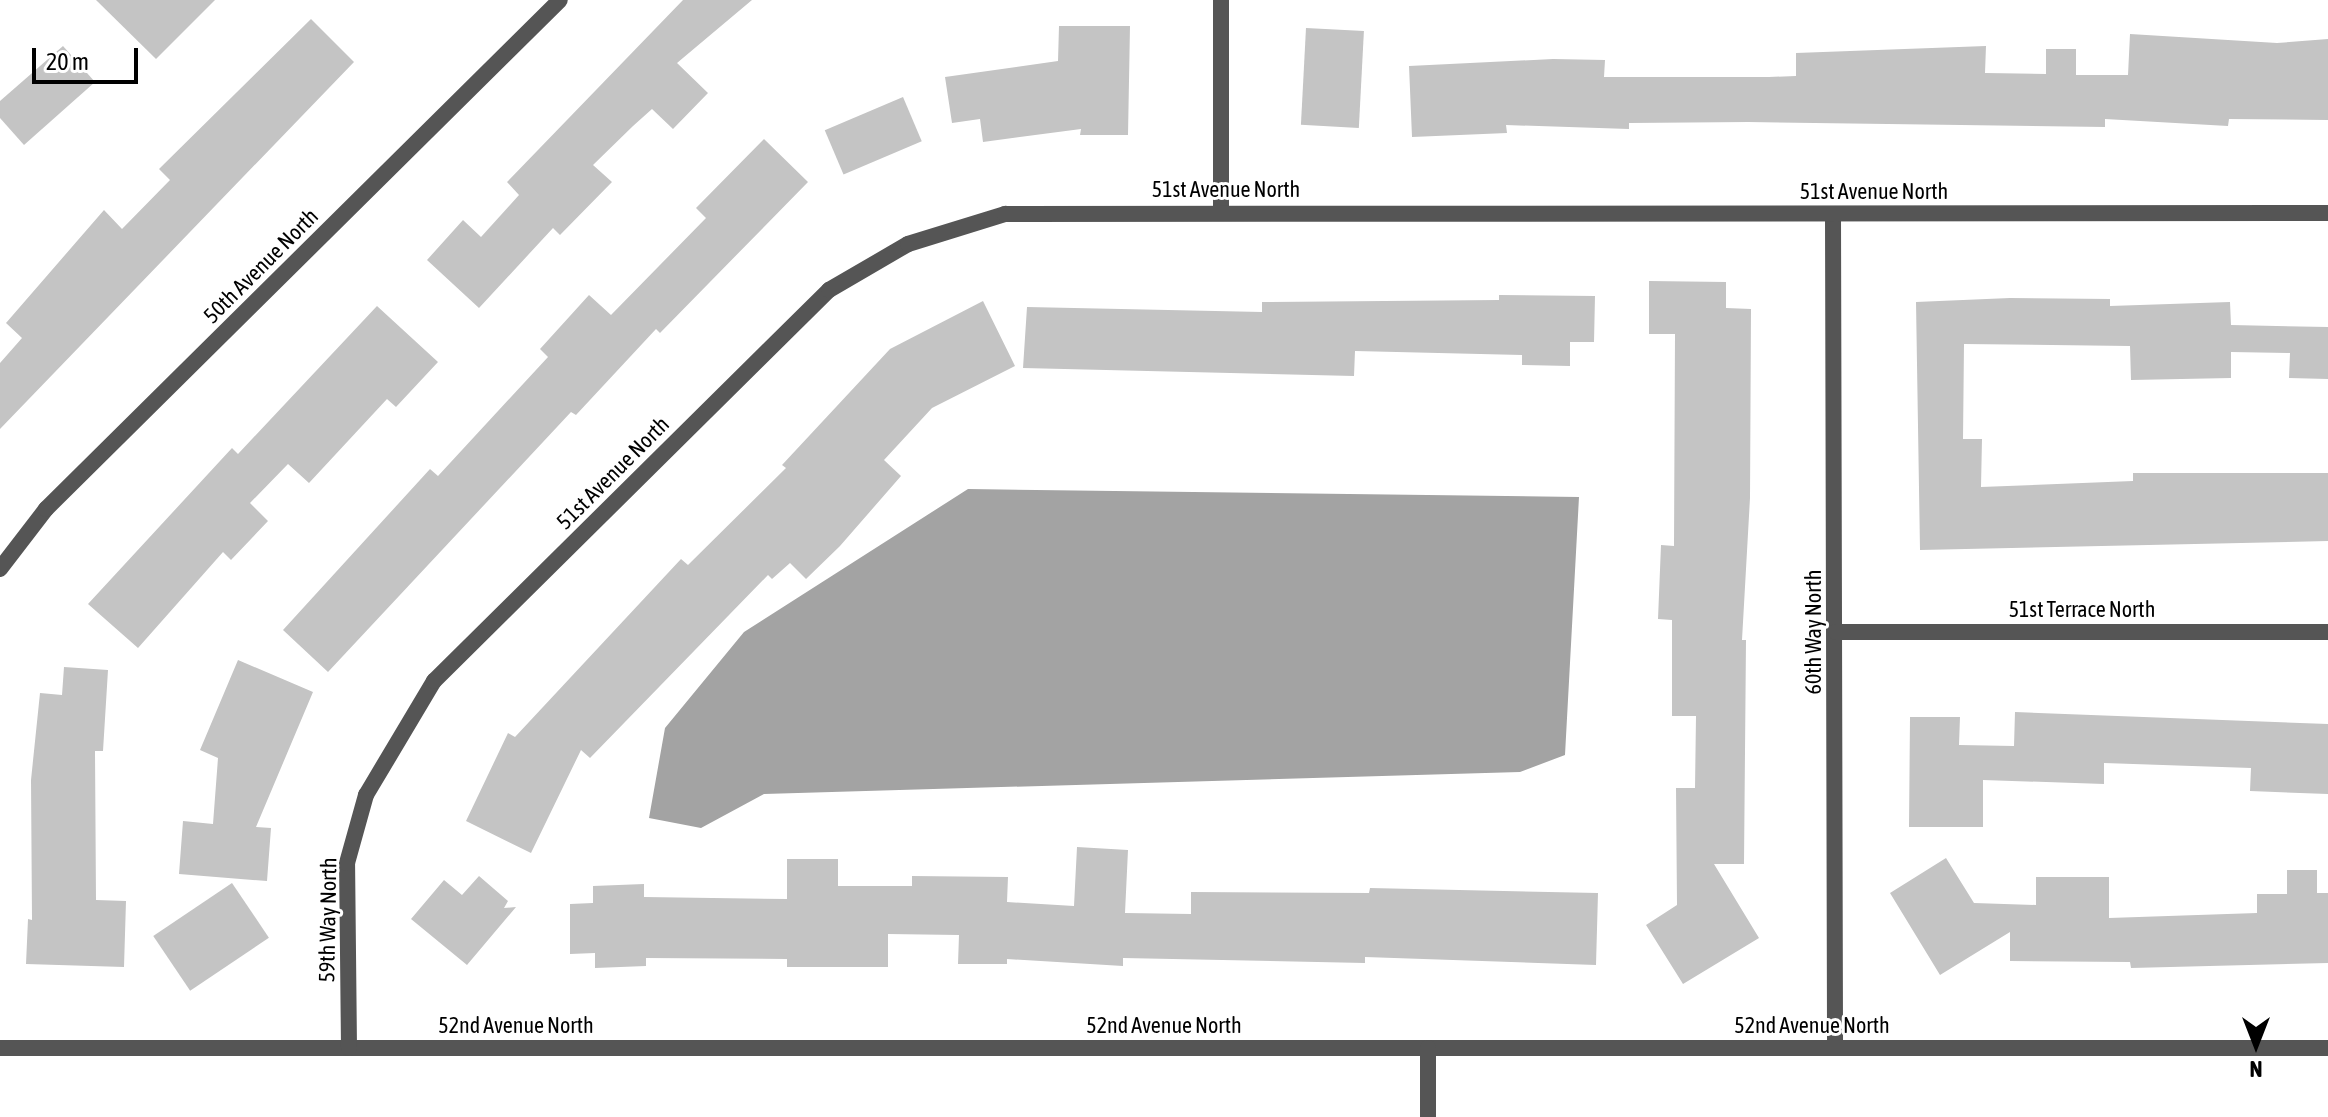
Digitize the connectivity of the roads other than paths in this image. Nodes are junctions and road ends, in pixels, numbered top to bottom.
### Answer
1 (560, 0) edge
2 (1221, 0) edge
3 (1221, 211) junction
4 (2328, 213) edge
5 (1833, 215) junction
6 (0, 569) edge
7 (1836, 632) junction
8 (2328, 632) edge
9 (366, 795) joint
10 (0, 1048) edge
11 (349, 1048) junction
12 (1428, 1048) junction
13 (1835, 1048) junction
14 (2328, 1048) edge
15 (1428, 1117) edge

1 - 6 street, 50th Avenue North
2 - 3 street
3 - 5 street, 51st Avenue North
3 - 9 street, 51st Avenue North
4 - 5 street, 51st Avenue North
5 - 7 street, 60th Way North
7 - 8 street, 51st Terrace North
7 - 13 street, 60th Way North
9 - 11 street, 59th Way North
10 - 11 street, 52nd Avenue North
11 - 12 street, 52nd Avenue North
12 - 13 street, 52nd Avenue North
12 - 15 street
13 - 14 street, 52nd Avenue North

